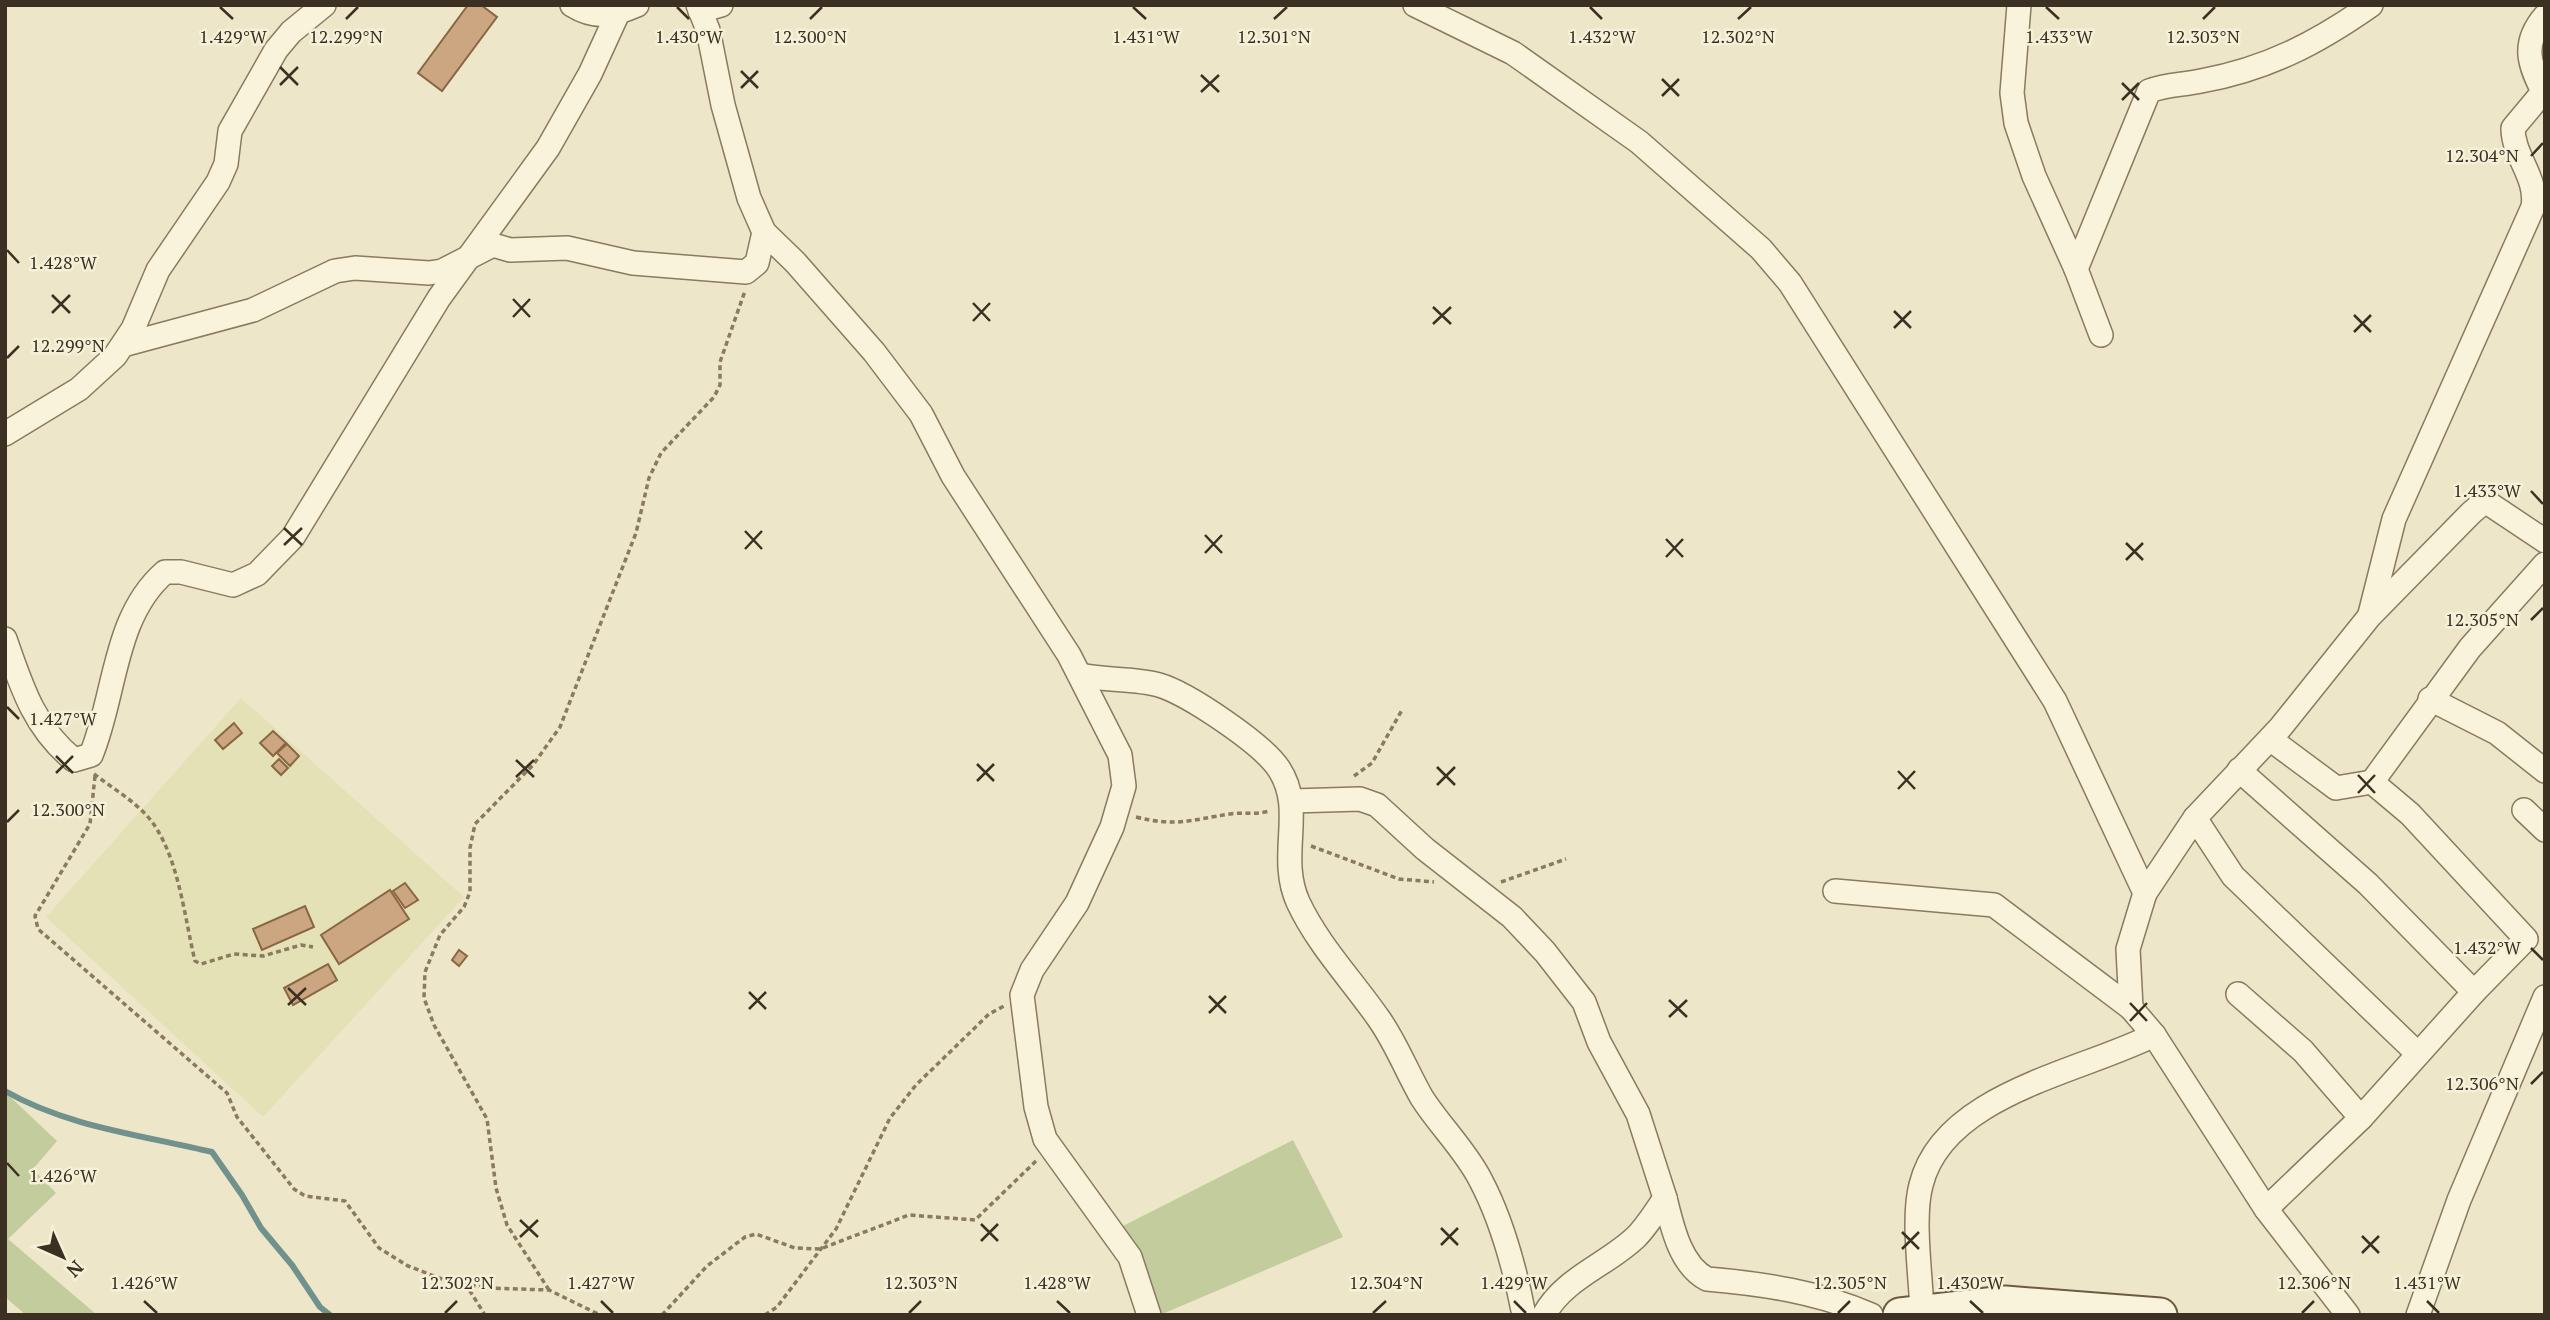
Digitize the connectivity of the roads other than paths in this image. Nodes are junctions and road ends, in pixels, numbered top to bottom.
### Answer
1 (324, 5) edge
2 (572, 5) edge
3 (1415, 5) edge
4 (2018, 5) edge
5 (2370, 6) edge
6 (706, 7) edge
7 (631, 8) edge
8 (2545, 16) edge
9 (2544, 93) edge
10 (764, 232) junction
11 (467, 259) junction
12 (2076, 269) junction
13 (2101, 335) dead end
14 (123, 345) junction
15 (5, 434) edge
16 (2545, 541) edge
17 (2545, 564) edge
18 (2369, 617) junction
19 (5, 639) edge
20 (1080, 675) junction
21 (2430, 699) junction
22 (2270, 739) junction
23 (2239, 770) junction
24 (2545, 771) edge
25 (2372, 782) junction
26 (1292, 801) junction
27 (2524, 810) dead end
28 (2194, 818) junction
29 (2545, 830) edge
30 (1835, 891) dead end
31 (2145, 893) junction
32 (2474, 992) junction
33 (2238, 994) dead end
34 (2545, 997) edge
35 (2131, 1008) junction
36 (2154, 1035) junction
37 (2418, 1054) junction
38 (2361, 1118) junction
39 (1665, 1198) junction
40 (2266, 1209) junction
41 (1911, 1314) edge
42 (1149, 1315) edge
43 (1524, 1315) edge
44 (1544, 1315) edge
45 (1871, 1315) edge
46 (2160, 1315) edge
47 (2348, 1315) edge
48 (2418, 1315) edge

1 - 14 street
2 - 7 street
3 - 31 street
4 - 12 street
5 - 12 street
6 - 10 street
7 - 11 street
8 - 9 street
9 - 18 street
10 - 11 street
10 - 20 street
11 - 14 street
11 - 19 street
12 - 13 street
14 - 15 street
16 - 18 street
17 - 21 street
18 - 22 street
20 - 26 street
20 - 42 street
21 - 24 street
21 - 25 street
22 - 23 street
22 - 25 street
23 - 28 street
23 - 32 street
25 - 32 street
26 - 39 street
26 - 43 street
27 - 29 street
28 - 31 street
28 - 37 street
30 - 35 street
31 - 35 street
32 - 37 street
33 - 38 street
34 - 48 street
35 - 36 street
36 - 40 street
36 - 41 street
37 - 38 street
38 - 40 street
39 - 44 street
39 - 45 street
40 - 47 street
41 - 46 street

